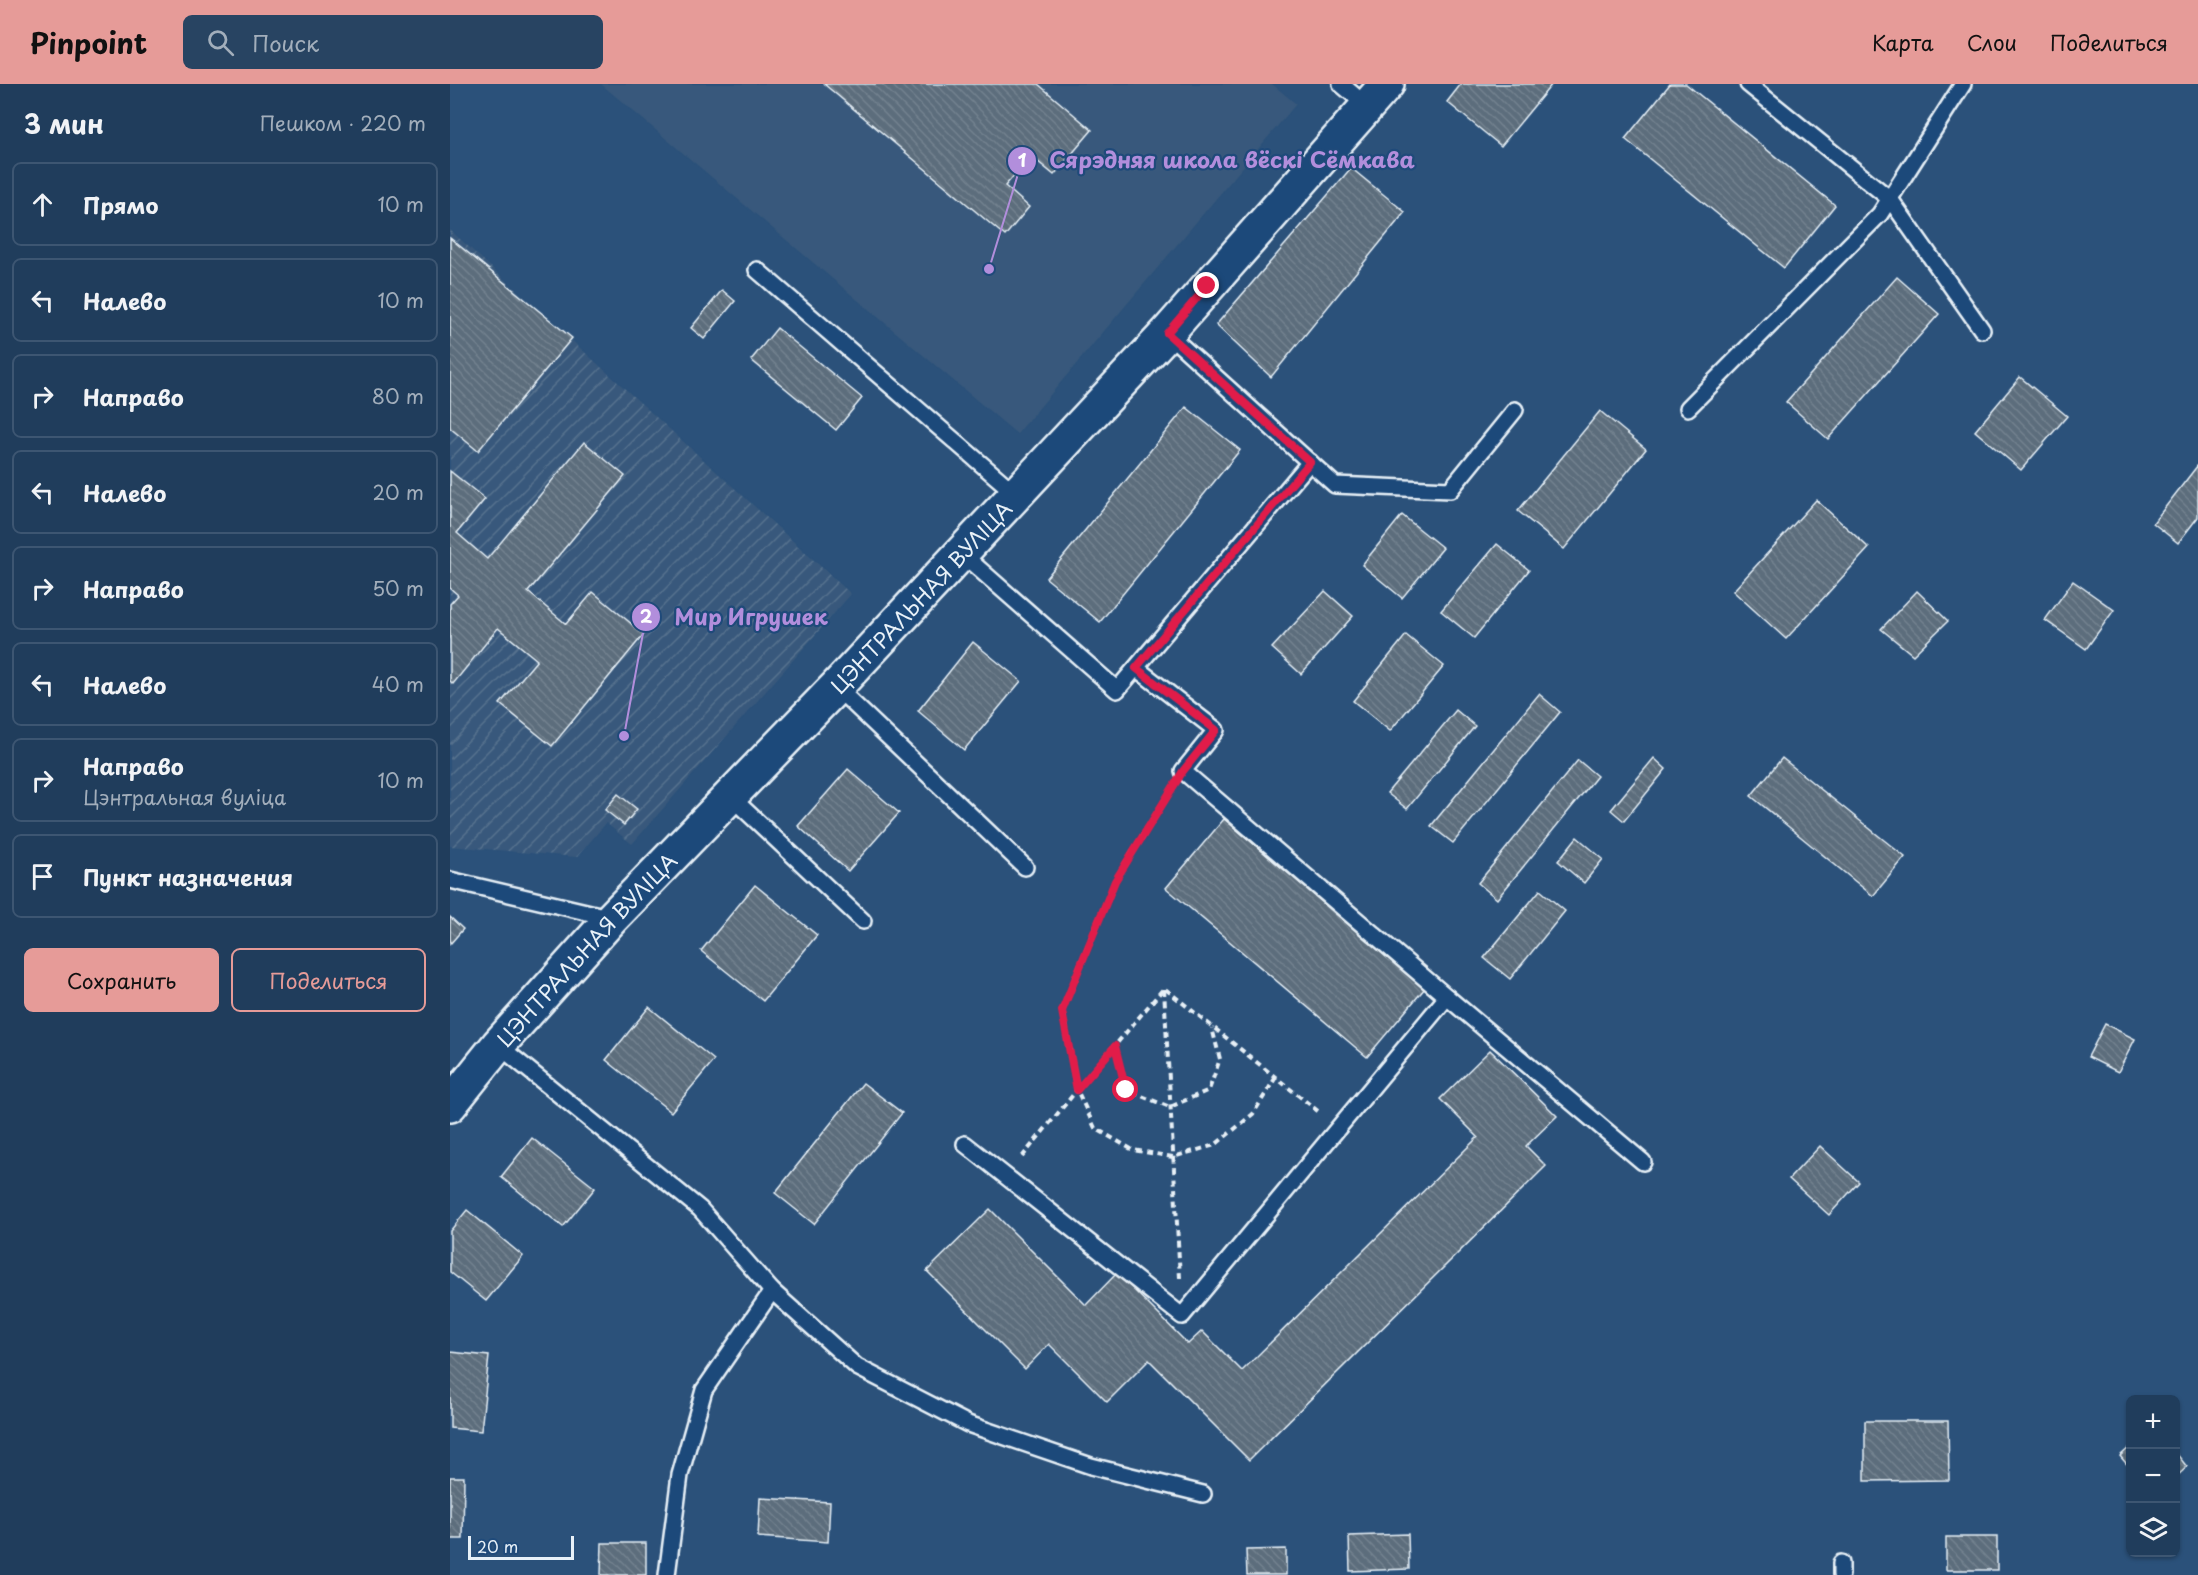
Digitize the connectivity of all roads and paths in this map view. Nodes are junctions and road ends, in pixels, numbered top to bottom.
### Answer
1 (1341, 84) edge
2 (1748, 84) edge
3 (1964, 84) edge
4 (1377, 95) edge
5 (1890, 199) junction
6 (757, 270) dead end
7 (1982, 330) dead end
8 (1167, 333) junction
9 (1688, 408) dead end
10 (1515, 410) dead end
11 (1310, 462) junction
12 (1016, 494) junction
13 (961, 553) junction
14 (1136, 668) junction
15 (836, 687) junction
16 (1183, 771) junction
17 (730, 796) junction
18 (1025, 867) dead end
19 (450, 880) edge
20 (612, 918) junction
21 (863, 921) dead end
22 (1164, 988) junction
23 (1447, 997) junction
24 (1211, 1026) junction
25 (498, 1046) junction
26 (1115, 1046) junction
27 (1276, 1077) junction
28 (1077, 1090) junction
29 (450, 1105) edge
30 (1170, 1107) junction
31 (1339, 1127) junction
32 (965, 1144) dead end
33 (1173, 1157) junction
34 (1643, 1162) dead end
35 (1006, 1177) junction
36 (772, 1291) junction
37 (1182, 1316) junction
38 (1203, 1494) dead end
39 (668, 1575) edge

1 - 4 lane
2 - 5 lane
3 - 5 lane
4 - 8 street, ЦЭНТРАЛЬНАЯ ВУЛІЦА
5 - 7 lane
5 - 9 lane
6 - 12 lane
8 - 11 lane
8 - 12 street, ЦЭНТРАЛЬНАЯ ВУЛІЦА
10 - 11 lane
11 - 14 lane
12 - 13 street, ЦЭНТРАЛЬНАЯ ВУЛІЦА
13 - 14 lane
13 - 15 street, ЦЭНТРАЛЬНАЯ ВУЛІЦА
14 - 16 lane
15 - 17 street, ЦЭНТРАЛЬНАЯ ВУЛІЦА
15 - 18 lane
16 - 23 lane
16 - 28 path
17 - 20 street, ЦЭНТРАЛЬНАЯ ВУЛІЦА
17 - 21 lane
19 - 20 lane
20 - 25 street, ЦЭНТРАЛЬНАЯ ВУЛІЦА
22 - 24 path
22 - 26 path
22 - 30 path
23 - 31 lane
23 - 34 lane
24 - 27 path
24 - 30 path
25 - 29 street, ЦЭНТРАЛЬНАЯ ВУЛІЦА
25 - 36 lane
26 - 28 path
26 - 30 path
27 - 31 path
27 - 33 path
28 - 33 path
28 - 35 path
30 - 33 path
31 - 37 lane
32 - 35 lane
33 - 37 path
35 - 37 lane
36 - 38 lane
36 - 39 lane

